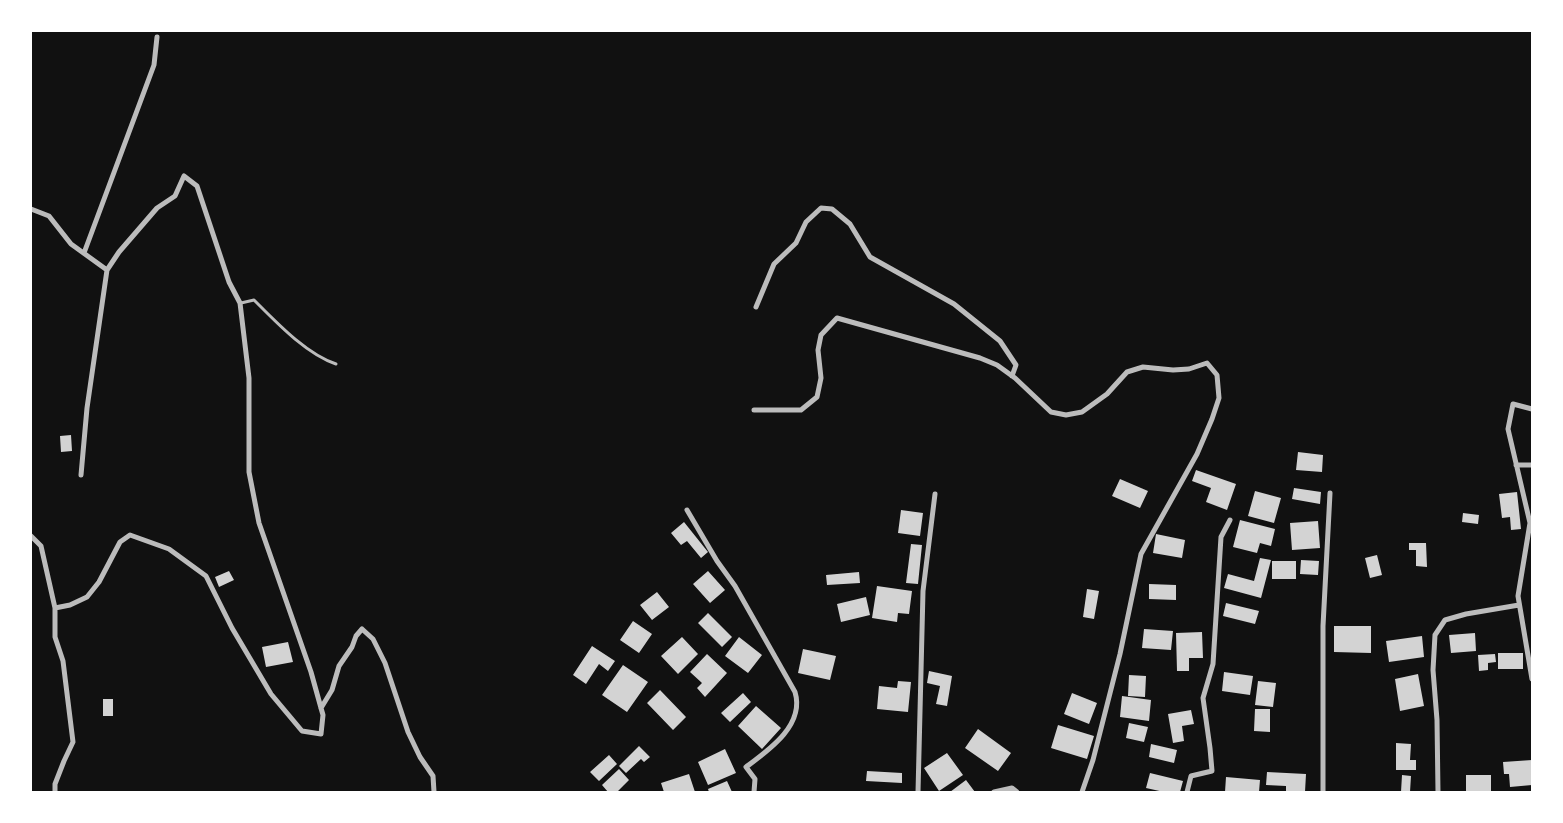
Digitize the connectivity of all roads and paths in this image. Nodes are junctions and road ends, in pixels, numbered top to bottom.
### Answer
1 (157, 37) dead end
2 (31, 209) edge
3 (84, 253) junction
4 (107, 270) junction
5 (240, 303) junction
6 (756, 307) dead end
7 (336, 364) dead end
8 (1012, 376) junction
9 (1532, 408) edge
10 (754, 410) dead end
11 (1516, 465) junction
12 (1532, 465) edge
13 (81, 475) dead end
14 (1330, 493) dead end
15 (935, 494) dead end
16 (687, 510) dead end
17 (1230, 520) dead end
18 (31, 536) edge
19 (1519, 605) junction
20 (55, 608) junction
21 (1532, 679) edge
22 (321, 708) junction
23 (55, 792) edge
24 (434, 792) edge
25 (754, 792) edge
26 (918, 792) edge
27 (994, 792) edge
28 (1017, 792) edge
29 (1082, 792) edge
30 (1187, 792) edge
31 (1323, 792) edge
32 (1438, 792) edge

1 - 3 street
2 - 3 street
3 - 4 street
4 - 5 street
4 - 13 street
5 - 7 lane
5 - 22 street
6 - 8 street
8 - 10 street
8 - 29 street
9 - 11 street
11 - 12 street
11 - 19 street
14 - 31 street
15 - 26 street
16 - 25 street
17 - 30 street
18 - 20 street
19 - 21 street
19 - 32 street
20 - 22 street
20 - 23 street
22 - 24 street
27 - 28 street

